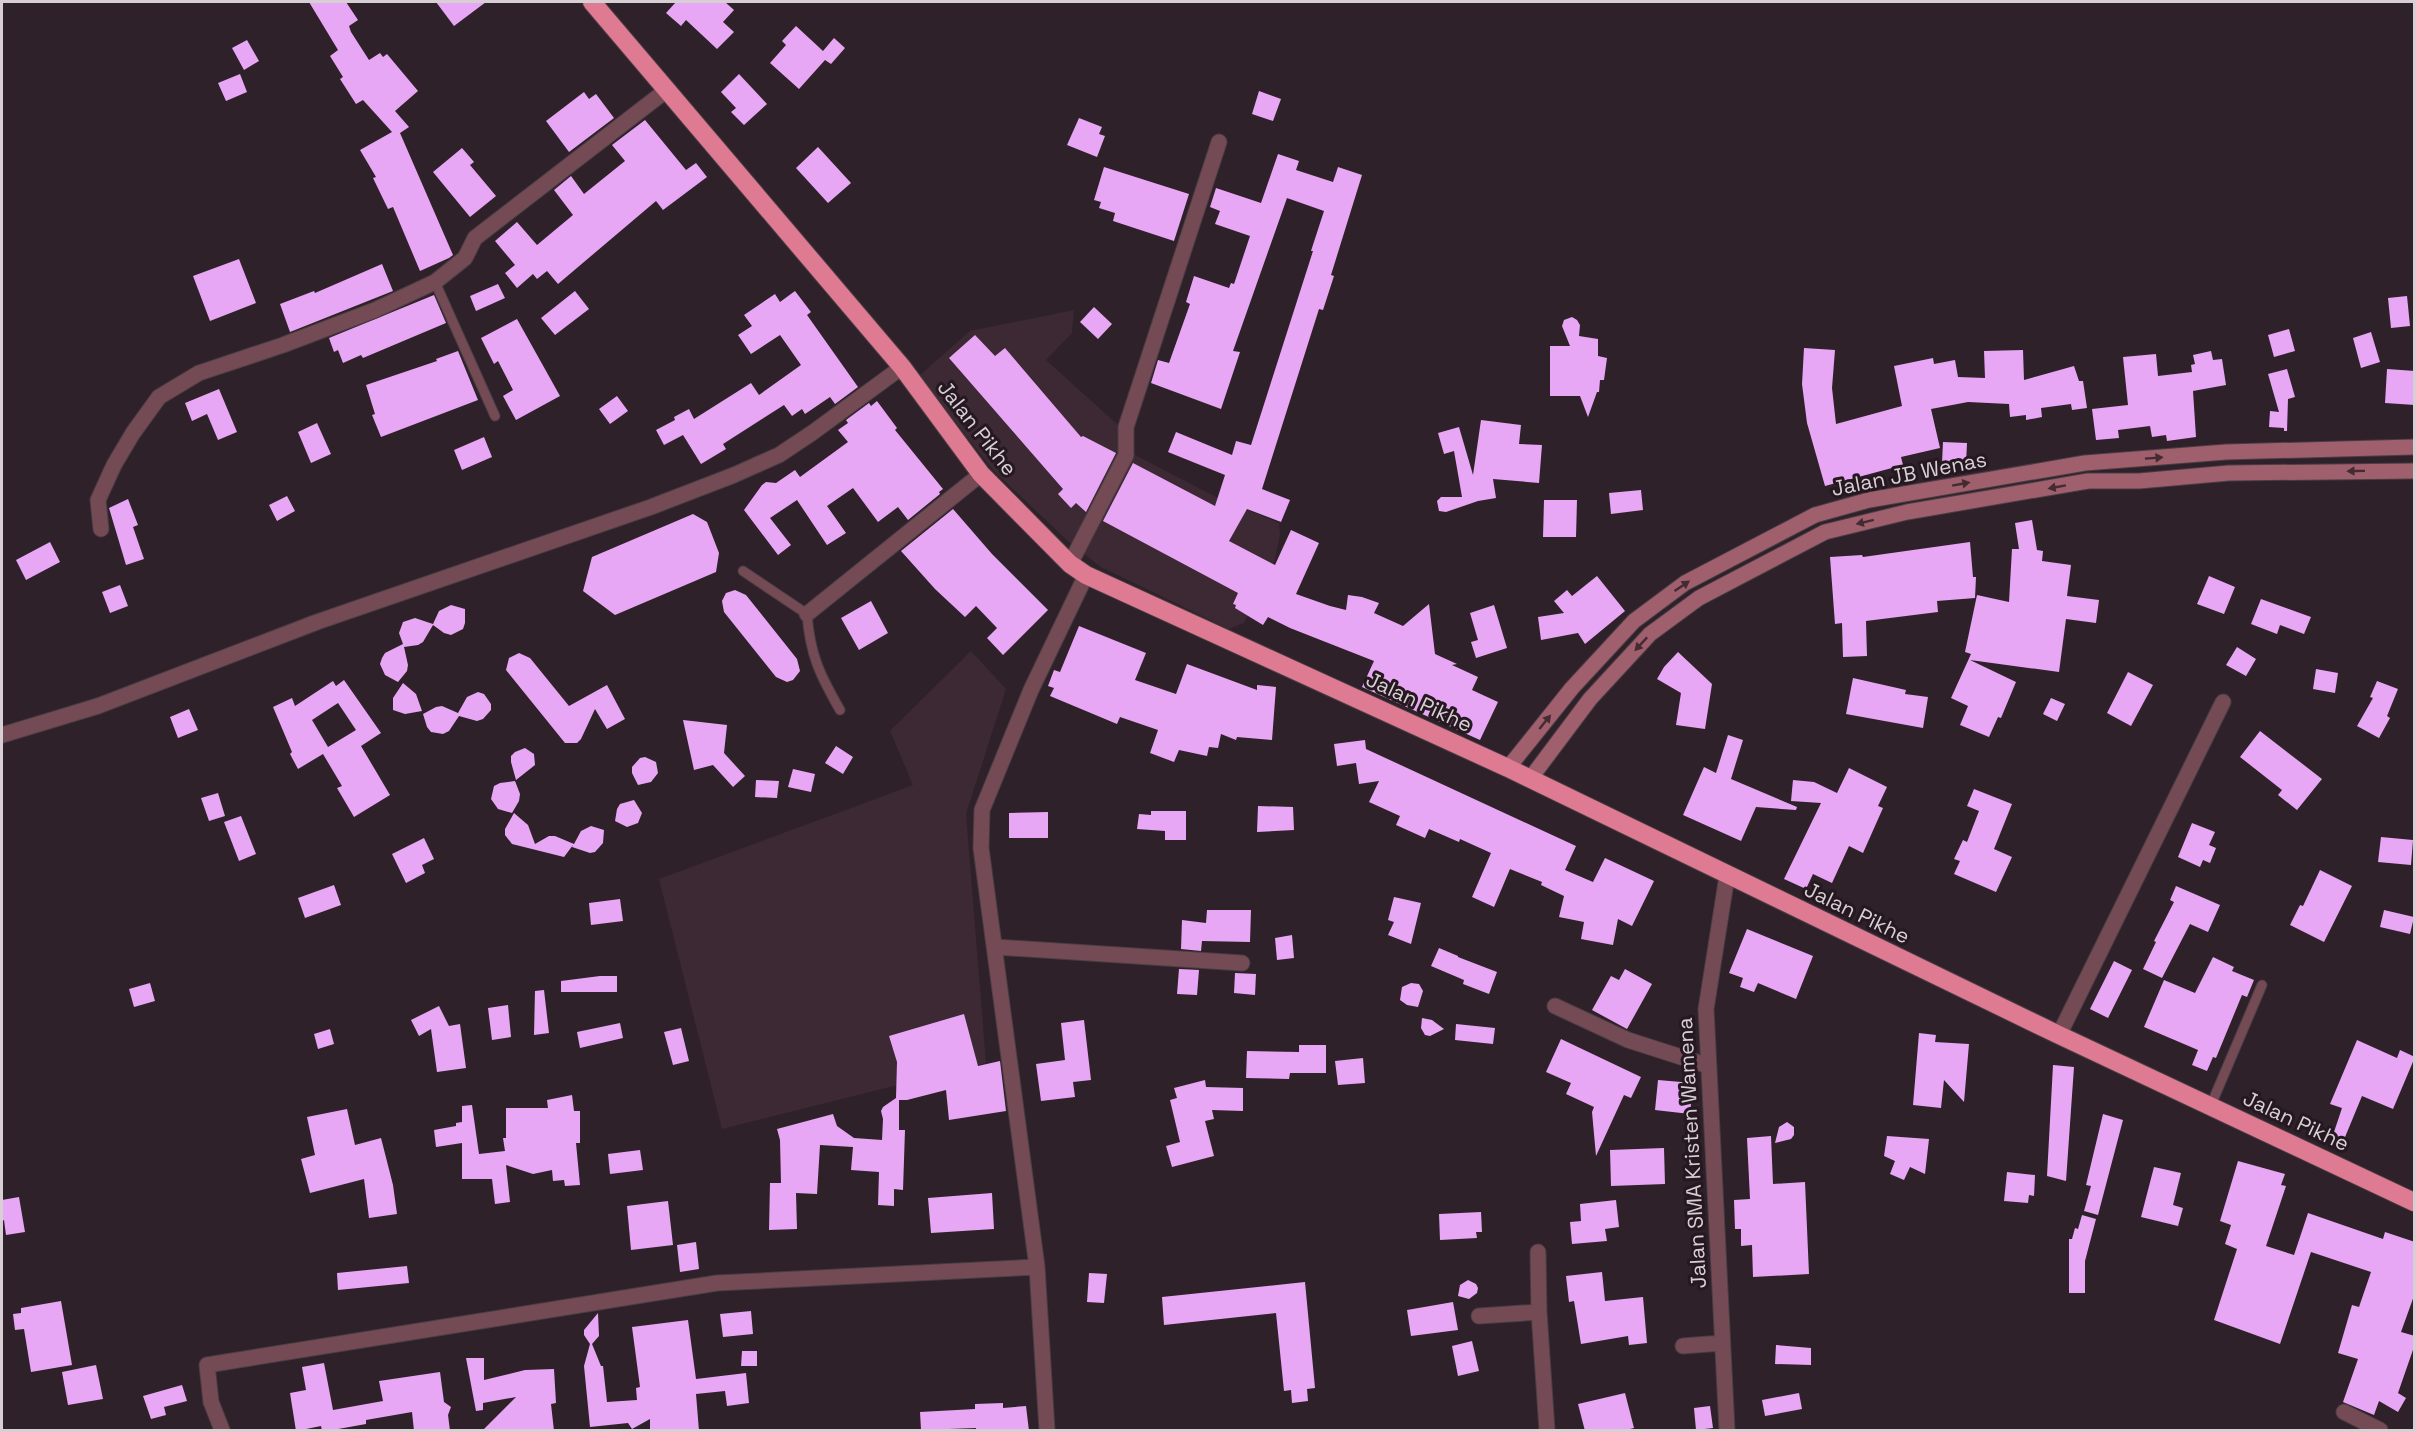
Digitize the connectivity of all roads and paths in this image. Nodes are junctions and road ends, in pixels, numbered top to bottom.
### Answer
1 (592, 2) edge
2 (668, 89) junction
3 (1219, 142) dead end
4 (435, 282) junction
5 (902, 367) junction
6 (495, 416) dead end
7 (2415, 447) edge
8 (2085, 463) junction
9 (2415, 471) edge
10 (981, 474) junction
11 (2088, 481) junction
12 (101, 529) dead end
13 (1070, 564) junction
14 (743, 571) dead end
15 (1086, 575) junction
16 (807, 614) junction
17 (2223, 702) dead end
18 (840, 710) dead end
19 (2, 735) edge
20 (1508, 768) junction
21 (1530, 779) junction
22 (1727, 876) junction
23 (996, 947) junction
24 (1242, 963) dead end
25 (2262, 985) dead end
26 (1555, 1006) dead end
27 (2059, 1035) junction
28 (1709, 1066) junction
29 (2211, 1105) junction
30 (2415, 1202) edge
31 (1538, 1252) dead end
32 (1037, 1267) junction
33 (1539, 1312) junction
34 (1479, 1316) dead end
35 (1722, 1342) junction
36 (1683, 1346) dead end
37 (2344, 1412) dead end
38 (222, 1431) edge
39 (1047, 1431) edge
40 (1547, 1431) edge
41 (1727, 1431) edge
42 (2380, 1431) edge

1 - 2 highway, Jalan Pikhe
2 - 4 street
2 - 5 highway, Jalan Pikhe
3 - 13 street
4 - 6 lane
4 - 12 street
5 - 10 highway, Jalan Pikhe
5 - 19 street
8 -> 7 main road, Jalan JB Wenas
8 - 11 main road
20 -> 8 main road, Jalan JB Wenas
9 -> 11 main road, Jalan JB Wenas
10 - 13 highway, Jalan Pikhe
10 - 16 street
11 -> 21 main road, Jalan JB Wenas
13 - 15 highway, Jalan Pikhe
14 - 16 lane
15 - 20 highway, Jalan Pikhe
15 - 23 street
16 - 18 lane
17 - 27 street
20 - 21 highway, Jalan Pikhe
21 - 22 highway, Jalan Pikhe
22 - 27 highway, Jalan Pikhe
22 - 28 street, Jalan SMA Kristen Wamena
23 - 24 street
23 - 32 street
25 - 29 lane
26 - 28 street
27 - 29 highway, Jalan Pikhe
28 - 35 street, Jalan SMA Kristen Wamena
29 - 30 highway, Jalan Pikhe
31 - 33 street
32 - 38 street
32 - 39 street
33 - 34 street
33 - 40 street
35 - 36 street
35 - 41 street, Jalan SMA Kristen Wamena
37 - 42 street

